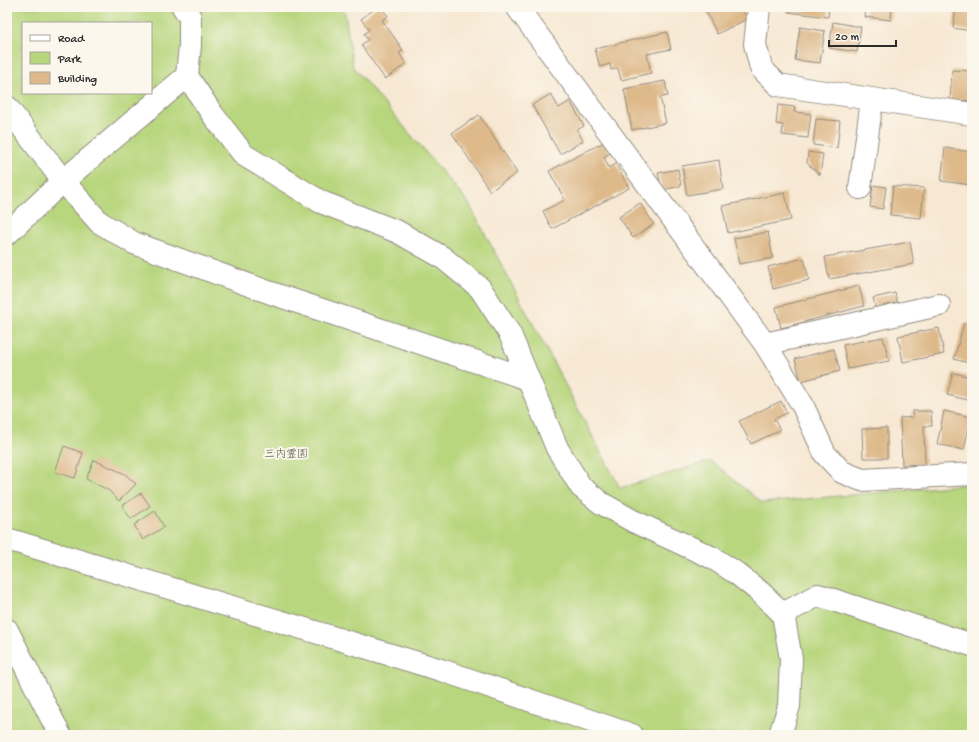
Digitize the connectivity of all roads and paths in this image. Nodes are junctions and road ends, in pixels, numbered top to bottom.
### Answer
1 (184, 7) edge
2 (517, 7) edge
3 (760, 7) edge
4 (187, 76) junction
5 (872, 100) junction
6 (7, 106) edge
7 (972, 114) edge
8 (63, 181) junction
9 (860, 188) dead end
10 (7, 234) edge
11 (939, 305) dead end
12 (765, 344) junction
13 (528, 379) junction
14 (972, 474) edge
15 (7, 539) edge
16 (783, 614) junction
17 (7, 630) edge
18 (972, 645) edge
19 (60, 735) edge
20 (632, 735) edge
21 (780, 735) edge

1 - 4 street
2 - 12 street
3 - 5 street
4 - 8 street
4 - 13 street
5 - 7 street
5 - 9 street
6 - 8 street
8 - 10 street
8 - 13 street
11 - 12 street
12 - 14 street
13 - 16 street
15 - 20 street
16 - 18 street
16 - 21 street
17 - 19 street

